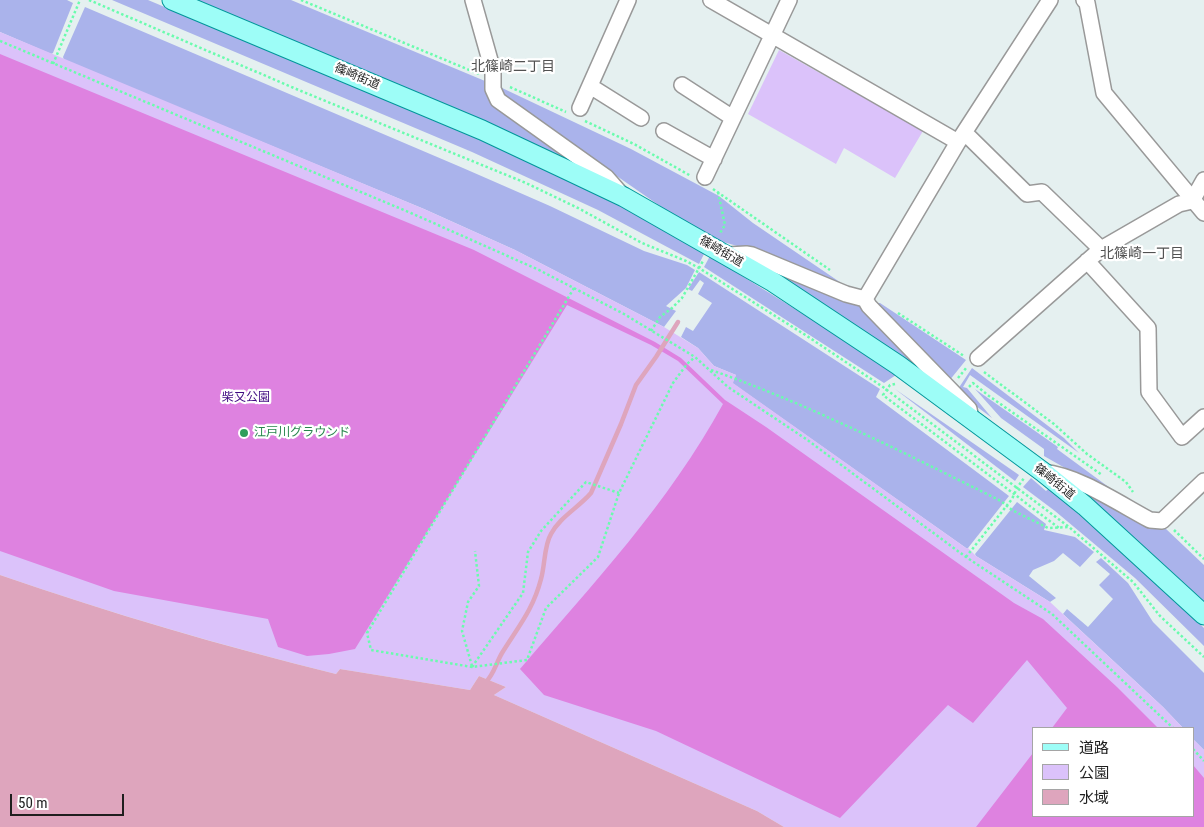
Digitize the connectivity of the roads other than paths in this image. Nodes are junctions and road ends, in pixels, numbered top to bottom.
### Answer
1 (172, 0) edge
2 (472, 0) edge
3 (628, 0) edge
4 (711, 0) edge
5 (789, 0) edge
6 (1050, 0) edge
7 (1084, 0) edge
8 (772, 35) junction
9 (682, 85) dead end
10 (590, 86) junction
11 (577, 114) road end
12 (642, 118) dead end
13 (734, 118) junction
14 (664, 131) dead end
15 (961, 138) junction
16 (714, 159) junction
17 (703, 180) road end
18 (1204, 180) edge
19 (624, 197) junction
20 (1192, 201) junction
21 (1204, 214) edge
22 (1101, 249) junction
23 (728, 255) junction
24 (1087, 261) junction
25 (865, 299) junction
26 (972, 362) road end
27 (1204, 417) edge
28 (970, 418) junction
29 (1043, 472) junction
30 (1204, 481) edge
31 (1204, 614) edge

1 - 19 main road, 篠崎街道
2 - 19 street
3 - 10 street
4 - 8 street
5 - 8 street
6 - 15 street
7 - 20 street
8 - 13 street
8 - 15 street
9 - 13 street
10 - 11 street
10 - 12 street
13 - 16 street
14 - 16 street
15 - 22 street
15 - 25 street
16 - 17 street
18 - 20 street
19 - 23 main road, 篠崎街道
20 - 21 street
20 - 22 street
22 - 24 street
23 - 25 street
23 - 28 main road, 篠崎街道
24 - 26 street
24 - 27 street
25 - 28 street
28 - 29 main road, 篠崎街道
29 - 30 street
29 - 31 main road, 篠崎街道

